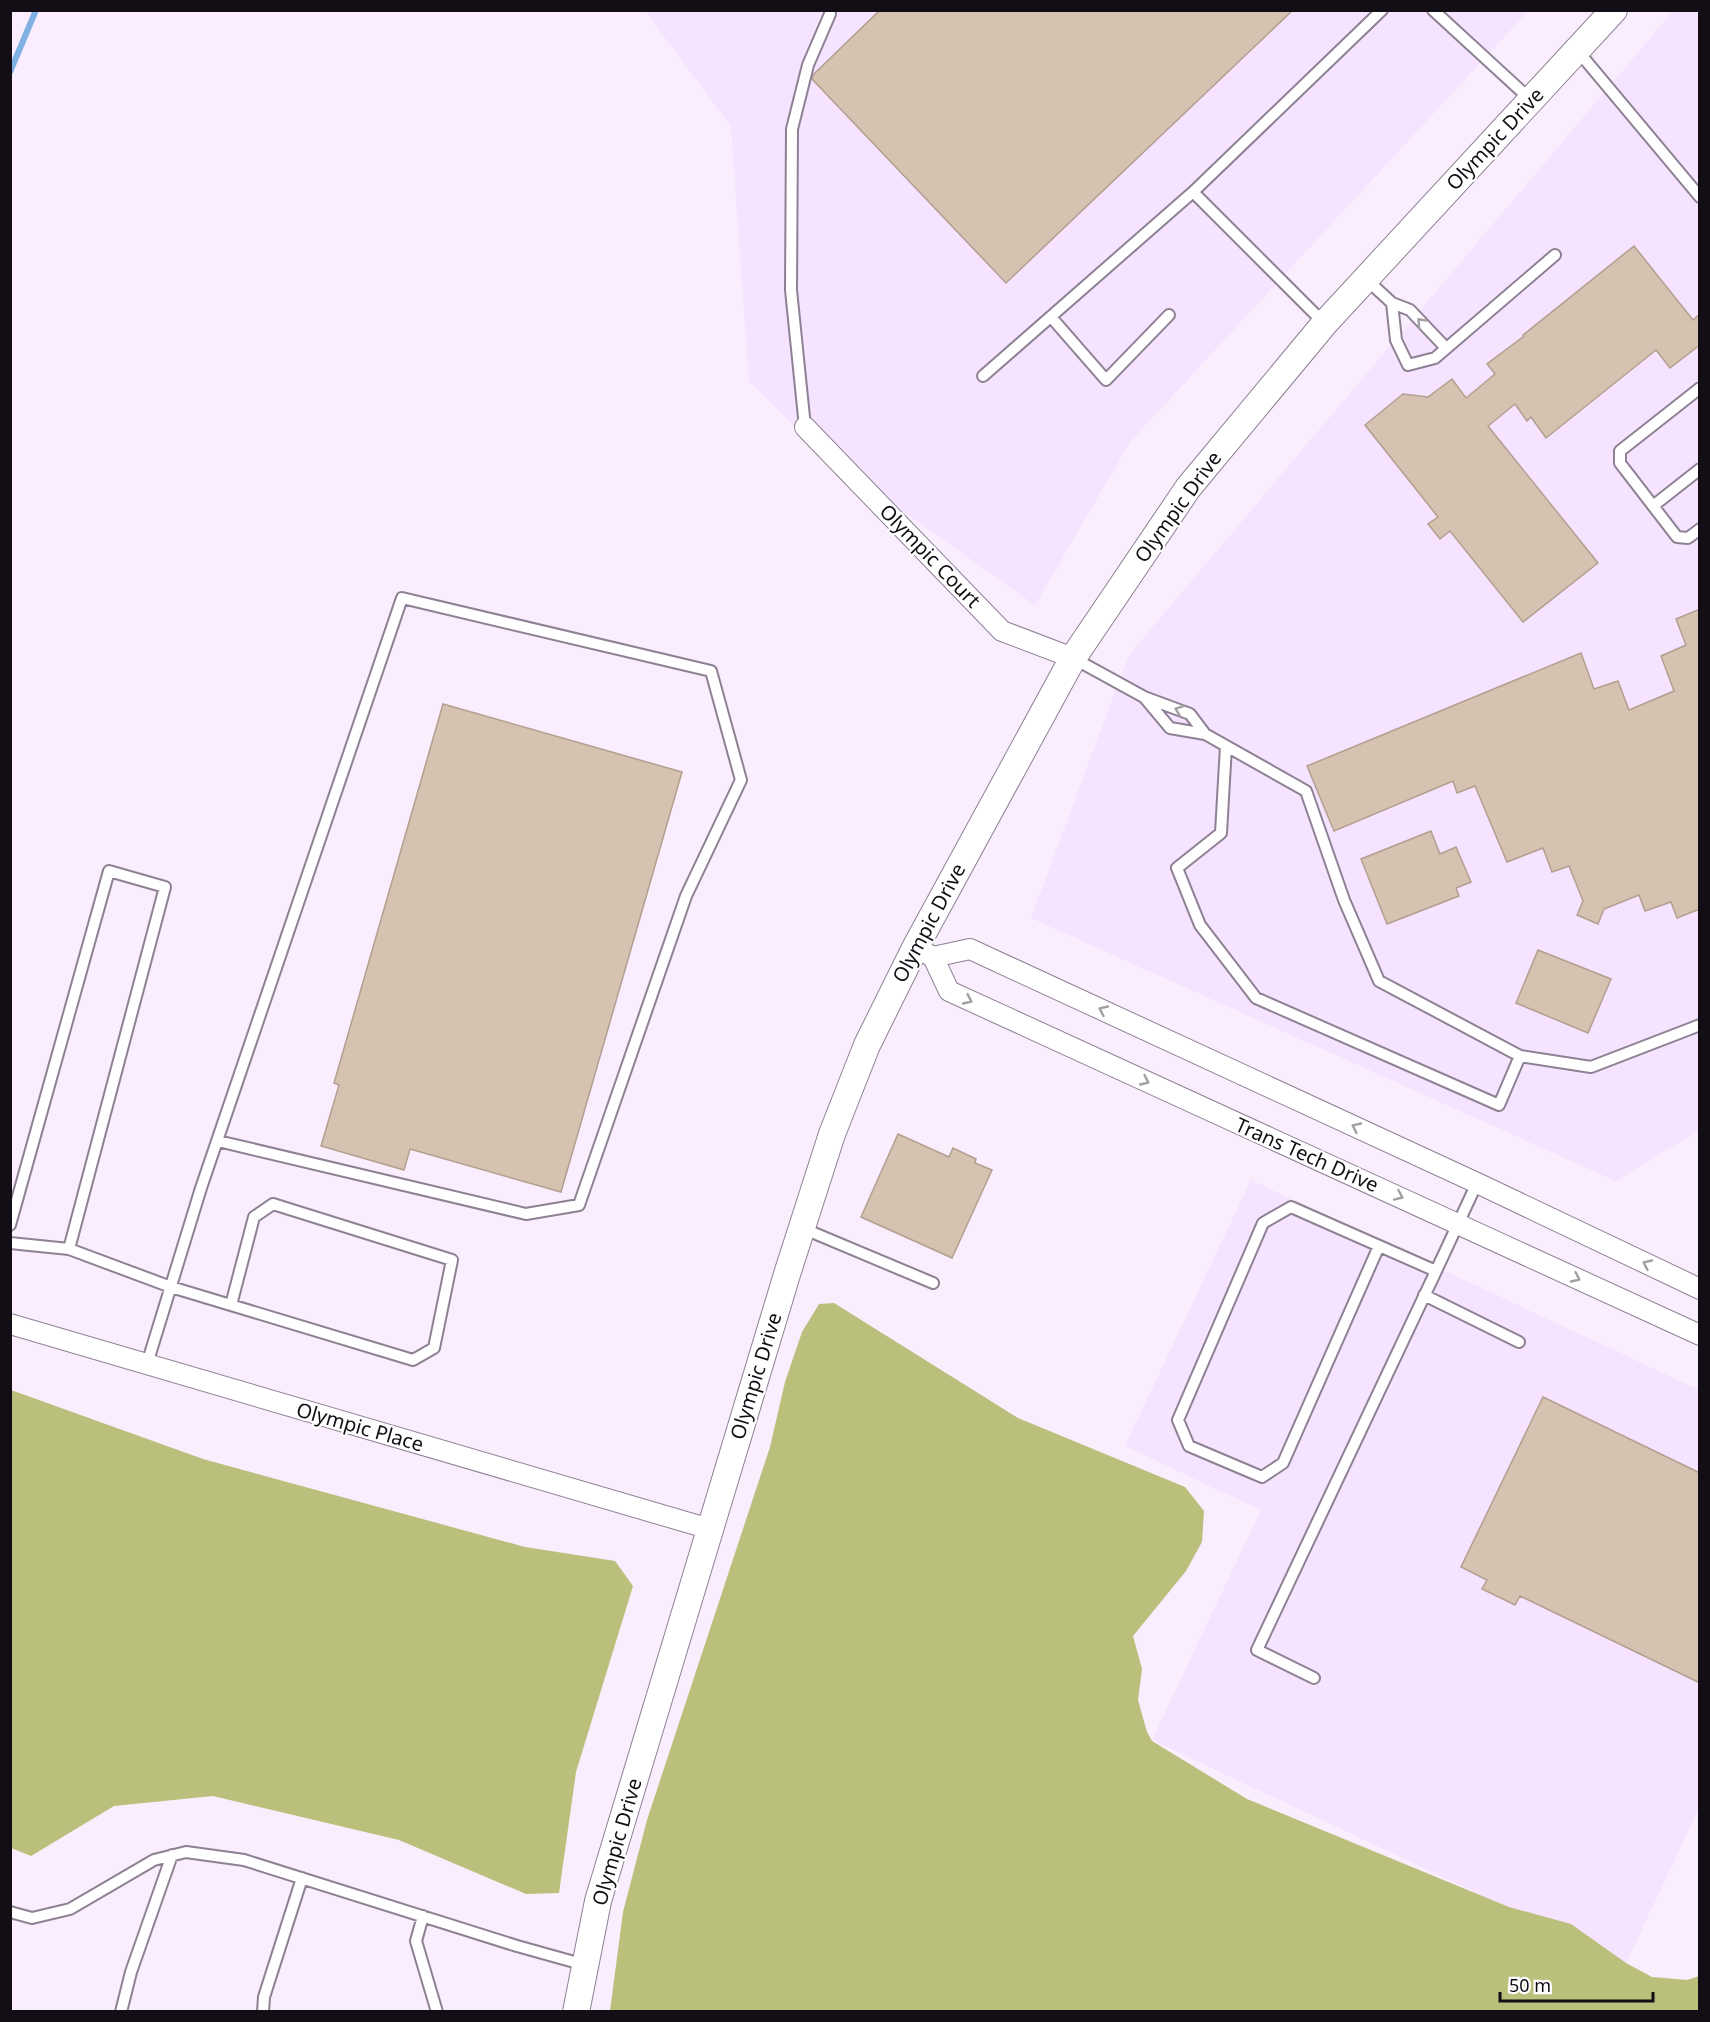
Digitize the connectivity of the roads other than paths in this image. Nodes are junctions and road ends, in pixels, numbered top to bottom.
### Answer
1 (1382, 10) edge
2 (1433, 10) edge
3 (1614, 10) edge
4 (830, 14) dead end
5 (1577, 50) junction
6 (1532, 100) junction
7 (1193, 192) junction
8 (1700, 196) edge
9 (1555, 255) dead end
10 (1366, 279) junction
11 (1392, 303) junction
12 (1168, 315) dead end
13 (1051, 317) junction
14 (1325, 323) junction
15 (1446, 348) junction
16 (983, 376) dead end
17 (1700, 388) edge
18 (805, 427) joint
19 (1700, 469) edge
20 (1653, 506) junction
21 (1700, 529) edge
22 (1073, 658) junction
23 (1144, 697) junction
24 (1204, 734) junction
25 (1226, 746) junction
26 (924, 952) junction
27 (1700, 1025) edge
28 (1520, 1056) junction
29 (218, 1141) junction
30 (1477, 1183) junction
31 (1458, 1223) junction
32 (10, 1225) edge
33 (802, 1228) junction
34 (10, 1243) edge
35 (1379, 1246) junction
36 (69, 1249) junction
37 (1436, 1271) junction
38 (933, 1283) dead end
39 (171, 1287) junction
40 (1700, 1289) edge
41 (1424, 1295) junction
42 (231, 1305) junction
43 (10, 1324) edge
44 (1700, 1335) edge
45 (1519, 1342) dead end
46 (147, 1364) junction
47 (710, 1529) junction
48 (1314, 1678) dead end
49 (172, 1855) junction
50 (302, 1878) junction
51 (10, 1912) edge
52 (423, 1916) junction
53 (585, 1965) junction
54 (121, 2012) edge
55 (263, 2012) edge
56 (437, 2012) edge
57 (576, 2012) edge

1 - 7 lane
2 - 6 lane
3 - 5 street, Olympic Drive
4 - 18 lane
5 - 6 street, Olympic Drive
5 - 8 lane
6 - 10 street, Olympic Drive
7 - 13 lane
7 - 14 lane
9 - 15 lane
10 - 11 lane
10 - 14 street, Olympic Drive
15 -> 11 lane
11 - 15 lane
12 - 13 lane
13 - 16 lane
14 - 22 street, Olympic Drive
17 - 20 lane
18 - 22 street, Olympic Court
19 - 20 lane
20 - 21 lane
22 - 23 lane
22 - 26 street, Olympic Drive
24 -> 23 lane
23 - 24 lane
24 - 25 lane
25 - 28 lane
25 - 28 lane
30 -> 26 street
26 -> 31 street, Trans Tech Drive
26 - 33 street, Olympic Drive
27 - 28 lane
29 - 29 lane
29 - 39 lane
30 - 31 lane
40 -> 30 street
31 - 37 lane
31 -> 44 street, Trans Tech Drive
32 - 36 lane
33 - 38 lane
33 - 47 street, Olympic Drive
34 - 36 lane
35 - 35 lane
35 - 37 lane
36 - 39 lane
37 - 41 lane
39 - 42 lane
39 - 46 lane
41 - 45 lane
41 - 48 lane
42 - 42 lane
43 - 46 street, Olympic Place
46 - 47 street, Olympic Place
47 - 53 street, Olympic Drive
49 - 50 lane
49 - 51 lane
49 - 54 lane
50 - 52 lane
50 - 55 lane
52 - 53 lane
52 - 56 lane
53 - 57 street, Olympic Drive

